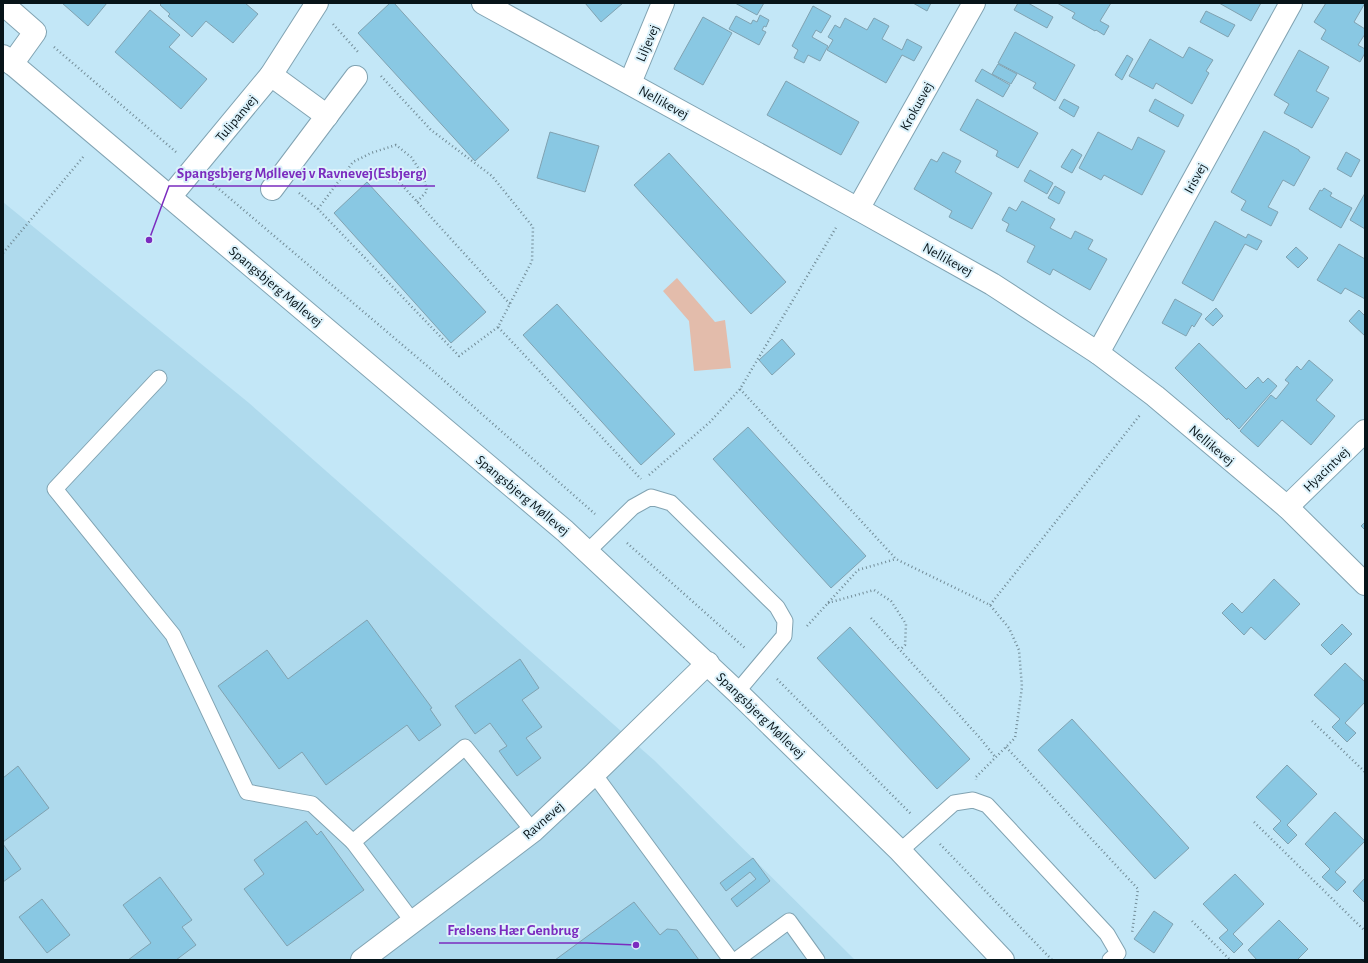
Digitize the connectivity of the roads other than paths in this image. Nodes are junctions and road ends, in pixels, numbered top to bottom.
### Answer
1 (483, 3) edge
2 (663, 3) edge
3 (974, 3) edge
4 (1291, 3) edge
5 (3, 4) edge
6 (316, 4) edge
7 (8, 60) edge
8 (271, 75) junction
9 (356, 77) dead end
10 (630, 83) junction
11 (327, 116) junction
12 (276, 183) road end
13 (170, 197) junction
14 (858, 209) junction
15 (1098, 353) junction
16 (159, 378) dead end
17 (1365, 431) edge
18 (1287, 508) junction
19 (587, 552) junction
20 (1365, 584) edge
21 (708, 663) junction
22 (738, 692) junction
23 (594, 774) junction
24 (533, 831) junction
25 (353, 842) junction
26 (900, 851) junction
27 (413, 922) junction
28 (1114, 956) edge
29 (362, 960) edge
30 (731, 960) edge
31 (736, 960) edge
32 (817, 960) edge
33 (1003, 960) edge

1 - 10 street, Nellikevej
2 - 10 street, Liljevej
3 - 14 street, Krokusvej
4 - 15 street, Irisvej
5 - 7 street, Spangsbjerg Møllevej
6 - 8 street, Tulipanvej
7 - 13 street, Spangsbjerg Møllevej
8 - 11 street
8 - 13 street, Tulipanvej
9 - 11 street
10 - 14 street, Nellikevej
11 - 12 street
13 - 19 street, Spangsbjerg Møllevej
14 - 15 street, Nellikevej
15 - 18 street, Nellikevej
16 - 25 lane
17 - 18 street, Hyacintvej
18 - 20 street, Nellikevej
19 - 21 street, Spangsbjerg Møllevej
19 - 22 lane
21 - 22 street, Spangsbjerg Møllevej
21 - 23 street, Ravnevej
22 - 26 street, Spangsbjerg Møllevej
23 - 24 street, Ravnevej
23 - 30 lane
24 - 25 lane
24 - 27 street, Ravnevej
25 - 27 lane
26 - 28 lane
26 - 33 street, Spangsbjerg Møllevej
27 - 29 street, Ravnevej
31 - 32 lane

